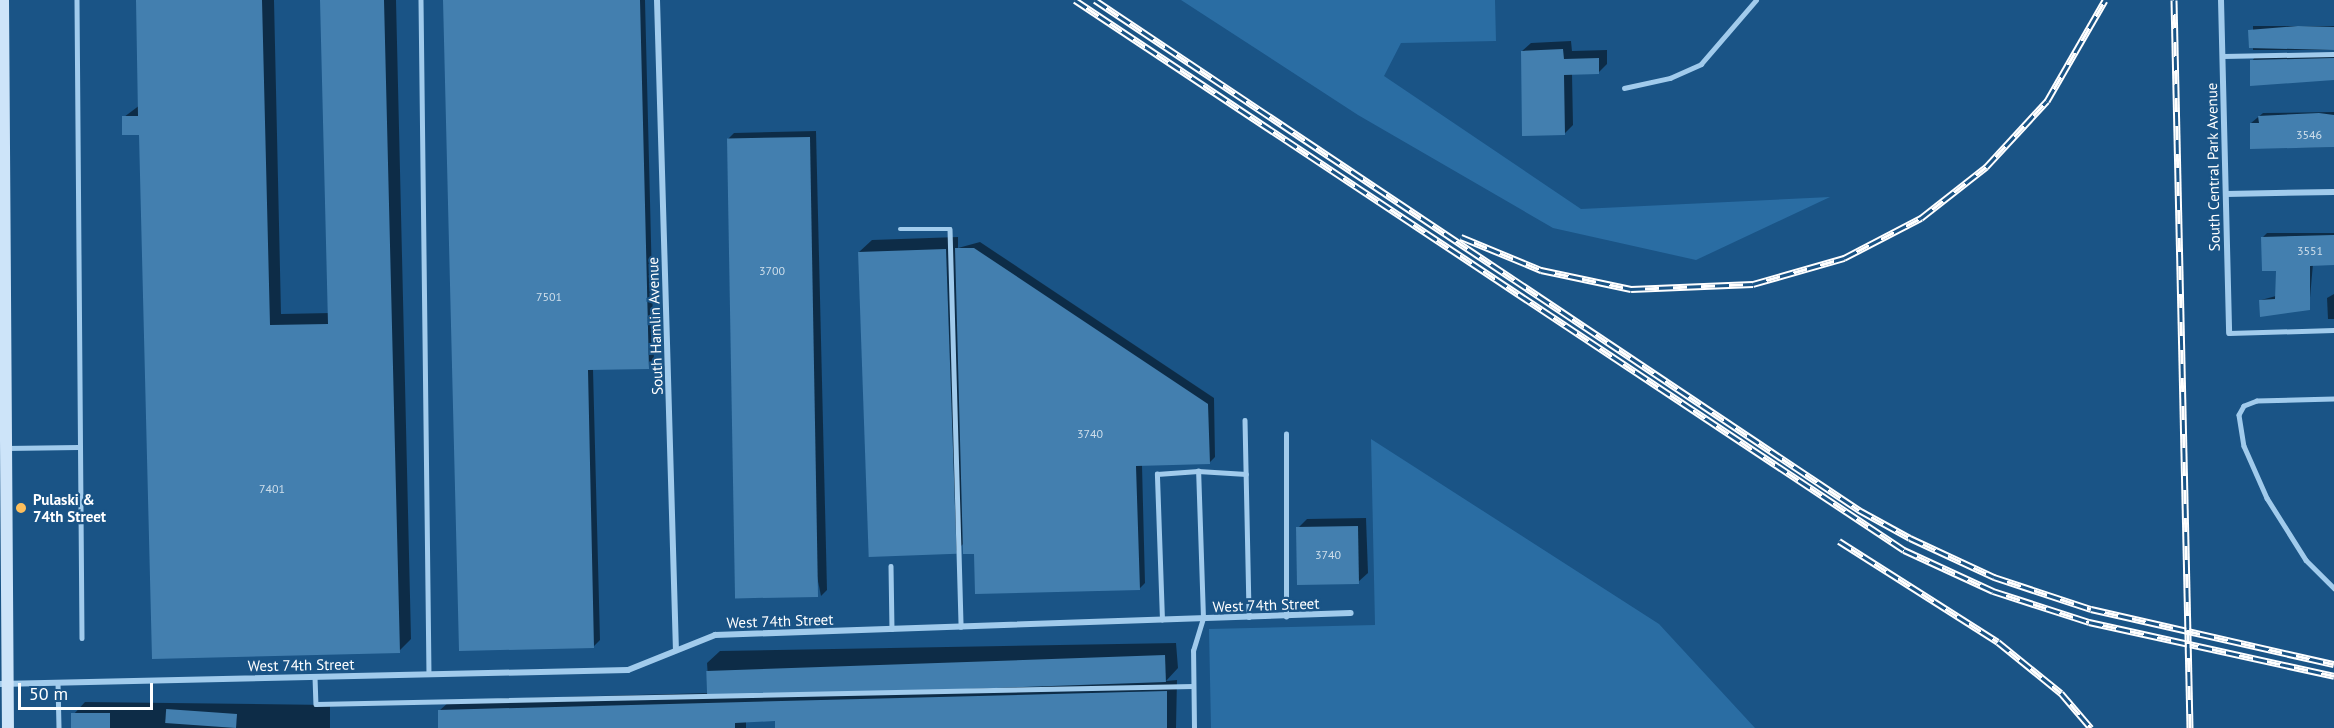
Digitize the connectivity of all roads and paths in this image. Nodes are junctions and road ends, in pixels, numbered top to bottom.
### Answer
1 (3, 0) edge
2 (77, 0) edge
3 (421, 0) edge
4 (657, 0) edge
5 (1756, 0) edge
6 (2222, 0) edge
7 (2334, 54) edge
8 (2223, 56) junction
9 (1624, 88) dead end
10 (2334, 192) edge
11 (2226, 194) junction
12 (900, 229) dead end
13 (2334, 330) edge
14 (2229, 333) joint
15 (2334, 399) edge
16 (1245, 420) dead end
17 (1286, 434) dead end
18 (78, 447) junction
19 (3, 448) edge
20 (1198, 471) junction
21 (1246, 474) junction
22 (891, 566) dead end
23 (2334, 588) edge
24 (1351, 613) dead end
25 (1249, 617) junction
26 (1286, 617) junction
27 (1203, 618) junction
28 (1161, 620) junction
29 (961, 627) junction
30 (892, 629) junction
31 (82, 638) dead end
32 (676, 651) junction
33 (429, 674) junction
34 (315, 677) junction
35 (58, 682) junction
36 (4, 684) edge
37 (1193, 686) junction
38 (8, 728) edge
39 (60, 728) edge
40 (1194, 728) edge

1 - 19 main road
2 - 18 lane
3 - 33 lane
4 - 32 street, South Hamlin Avenue
5 - 9 lane
6 - 8 street, South Central Park Avenue
7 - 8 lane
8 - 11 street, South Central Park Avenue
10 - 11 street
11 - 14 street, South Central Park Avenue
12 - 29 lane
13 - 14 lane
15 - 23 lane
16 - 21 lane
17 - 26 lane
18 - 19 lane
18 - 31 lane
19 - 36 main road
20 - 21 lane
20 - 27 lane
20 - 28 lane
21 - 25 lane
22 - 30 lane
24 - 26 street, West 74th Street
25 - 26 street, West 74th Street
25 - 27 street, West 74th Street
27 - 28 street, West 74th Street
27 - 37 lane
28 - 29 street, West 74th Street
29 - 30 street, West 74th Street
30 - 32 street, West 74th Street
32 - 33 street, West 74th Street
33 - 34 street, West 74th Street
34 - 35 street, West 74th Street
34 - 37 lane
35 - 36 street, West 74th Street
35 - 39 lane
36 - 38 main road
37 - 40 lane

